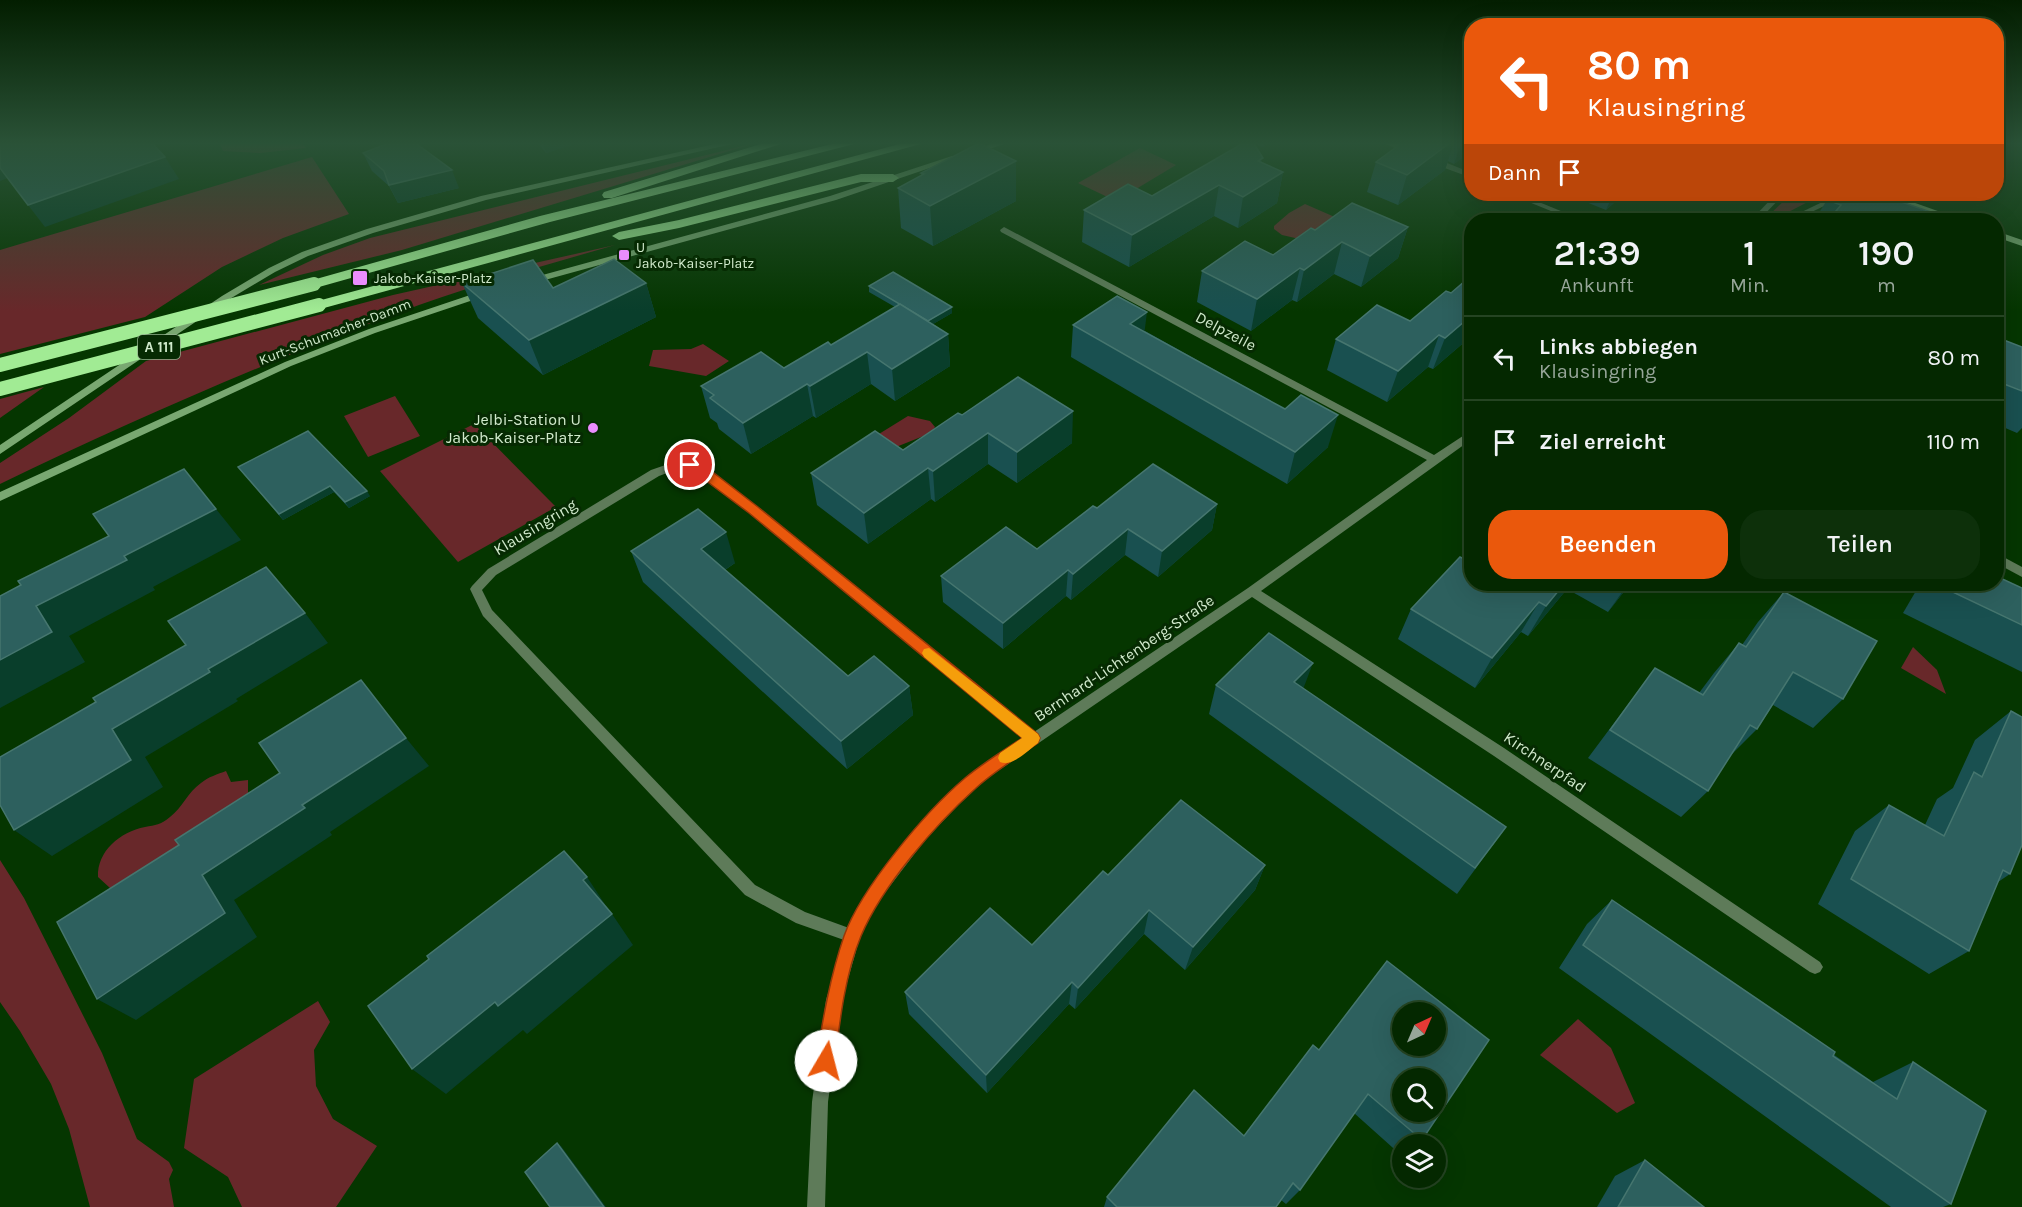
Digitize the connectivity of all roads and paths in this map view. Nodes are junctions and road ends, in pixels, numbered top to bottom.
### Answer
1 (483, 198) edge
2 (599, 198) edge
3 (628, 198) edge
4 (717, 198) edge
5 (781, 198) edge
6 (832, 198) edge
7 (1531, 201) edge
8 (1773, 201) edge
9 (1830, 201) edge
10 (1903, 201) edge
11 (1561, 213) edge
12 (1762, 213) edge
13 (1804, 213) edge
14 (1939, 213) edge
15 (545, 219) junction
16 (1004, 230) dead end
17 (584, 235) junction
18 (2004, 237) edge
19 (2022, 243) edge
20 (524, 283) edge
21 (493, 291) edge
22 (0, 365) edge
23 (0, 389) edge
24 (1464, 438) edge
25 (0, 450) edge
26 (1433, 459) junction
27 (0, 498) edge
28 (2004, 562) edge
29 (2022, 573) edge
30 (1252, 591) junction
31 (1033, 738) junction
32 (853, 936) junction
33 (1815, 967) dead end
34 (816, 1207) edge

1 - 25 main road
2 - 15 highway
3 - 15 highway, A 111
4 - 17 highway, A 111
5 - 17 highway
6 - 20 main road
7 - 11 street
8 - 12 street
9 - 13 street
10 - 14 main road
15 - 22 highway, A 111, bridge
16 - 26 street, Delpzeile
17 - 23 highway, A 111, bridge
18 - 19 main road
21 - 27 main road, Kurt-Schumacher-Damm
24 - 26 street, Bernhard-Lichtenberg-Straße
26 - 30 street, Bernhard-Lichtenberg-Straße
28 - 29 street
30 - 31 street, Bernhard-Lichtenberg-Straße
30 - 33 street, Kirchnerpfad
31 - 32 street, Bernhard-Lichtenberg-Straße
31 - 32 street, Klausingring
32 - 34 street, Bernhard-Lichtenberg-Straße

